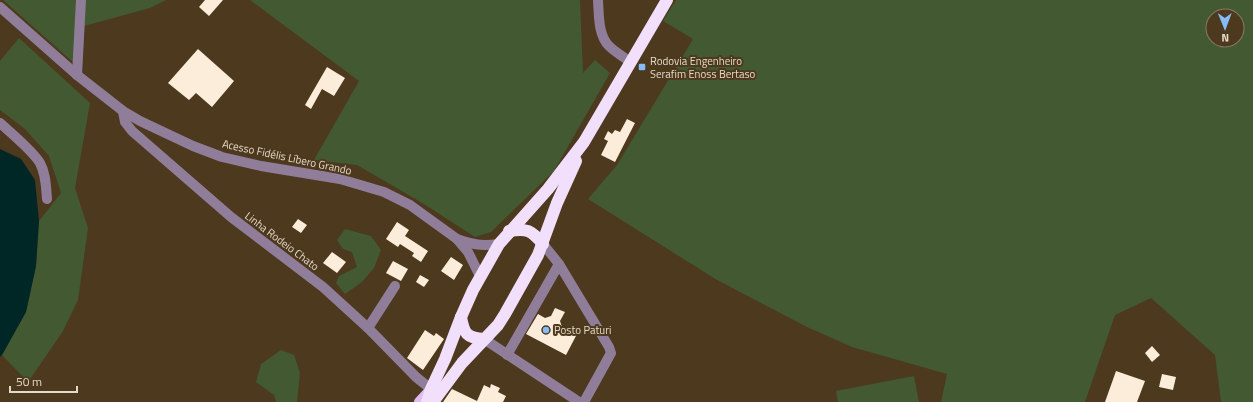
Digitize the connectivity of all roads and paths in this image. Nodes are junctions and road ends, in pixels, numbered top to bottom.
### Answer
1 (81, 0) edge
2 (598, 0) edge
3 (668, 0) edge
4 (0, 7) edge
5 (630, 62) junction
6 (77, 75) junction
7 (123, 112) junction
8 (0, 123) edge
9 (0, 128) edge
10 (15, 136) junction
11 (584, 142) junction
12 (47, 199) dead end
13 (509, 231) junction
14 (457, 239) junction
15 (499, 244) junction
16 (542, 244) junction
17 (559, 264) junction
18 (480, 276) junction
19 (395, 286) dead end
20 (461, 317) junction
21 (368, 328) junction
22 (484, 339) junction
23 (507, 355) junction
24 (431, 389) junction
25 (419, 402) edge
26 (426, 402) edge
27 (432, 402) edge
28 (579, 402) edge
29 (584, 402) edge

1 - 6 street
2 - 5 street
3 - 5 highway
4 - 6 street, Acesso Fidélis Líbero Grando
5 - 11 highway
6 - 7 street, Acesso Fidélis Líbero Grando
7 - 14 street, Acesso Fidélis Líbero Grando
7 - 21 street, Linha Rodeio Chato
8 - 10 street
9 - 10 street
10 - 12 street
11 - 13 highway
11 - 16 highway
13 - 15 highway
13 - 16 highway
14 - 15 street, Acesso Fidélis Líbero Grando
14 - 18 street, Acesso Fidélis Líbero Grando
15 - 18 highway
16 - 17 street
16 - 22 highway
17 - 23 street
17 - 29 street
18 - 20 highway
19 - 21 street
20 - 22 highway
20 - 24 highway
21 - 24 street, Linha Rodeio Chato
22 - 23 street
22 - 27 highway
23 - 28 street
24 - 25 main road
24 - 26 highway

